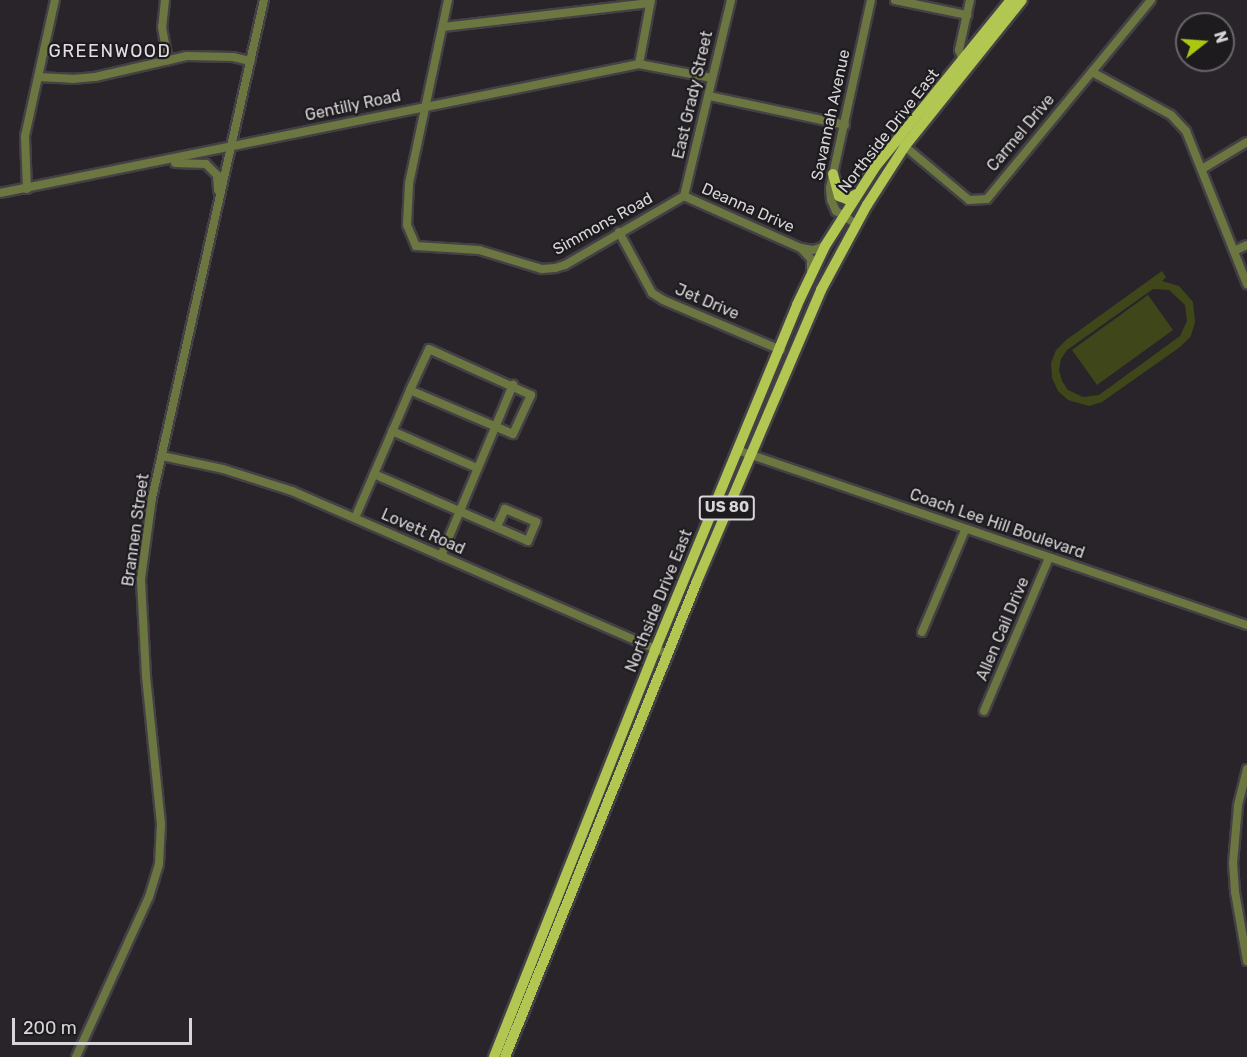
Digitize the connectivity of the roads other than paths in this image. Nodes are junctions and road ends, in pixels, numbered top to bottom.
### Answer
1 (55, 0) edge
2 (165, 0) edge
3 (264, 0) edge
4 (448, 0) edge
5 (731, 0) edge
6 (871, 0) edge
7 (895, 0) edge
8 (970, 0) edge
9 (1011, 0) edge
10 (1022, 0) edge
11 (1151, 0) edge
12 (651, 1) edge
13 (967, 15) junction
14 (443, 27) junction
15 (168, 60) junction
16 (250, 61) junction
17 (639, 64) junction
18 (965, 64) junction
19 (1092, 72) junction
20 (38, 77) junction
21 (712, 78) junction
22 (709, 96) junction
23 (426, 106) junction
24 (845, 125) junction
25 (1247, 142) edge
26 (901, 143) junction
27 (232, 147) junction
28 (130, 167) junction
29 (1202, 169) junction
30 (833, 174) junction
31 (27, 189) junction
32 (0, 193) edge
33 (857, 194) junction
34 (684, 196) junction
35 (218, 209) junction
36 (843, 217) junction
37 (856, 224) junction
38 (620, 232) junction
39 (1247, 245) edge
40 (825, 246) junction
41 (801, 248) junction
42 (1234, 251) junction
43 (810, 277) junction
44 (1247, 284) edge
45 (781, 350) junction
46 (513, 385) junction
47 (410, 390) junction
48 (495, 426) junction
49 (392, 431) junction
50 (737, 450) junction
51 (750, 455) junction
52 (162, 456) junction
53 (477, 468) junction
54 (374, 474) junction
55 (459, 510) junction
56 (355, 518) junction
57 (497, 526) junction
58 (965, 530) junction
59 (441, 556) junction
60 (1050, 558) junction
61 (1247, 625) edge
62 (922, 632) dead end
63 (656, 650) junction
64 (666, 654) junction
65 (984, 711) dead end
66 (1247, 770) edge
67 (1247, 961) edge
68 (76, 1057) edge
69 (494, 1057) edge
70 (505, 1057) edge

1 - 20 street
2 - 15 street
3 - 16 street, Brannen Street
4 - 14 street
5 - 21 street, East Grady Street
6 - 24 street, Savannah Avenue
7 - 13 street
8 - 13 street
9 - 18 main road, Northside Drive East / US 80
10 - 18 main road, Northside Drive East / US 80
11 - 19 street, Carmel Drive
12 - 14 street
12 - 17 street
13 - 18 street
14 - 23 street
15 - 16 street
15 - 20 street
16 - 27 street, Brannen Street
17 - 21 street, Gentilly Road
17 - 23 street, Gentilly Road
18 - 26 main road, Northside Drive East / US 80
19 - 26 street, Carmel Drive
19 - 29 street
20 - 31 street
21 - 22 street, East Grady Street
22 - 24 street
22 - 34 street, East Grady Street
23 - 27 street, Gentilly Road
23 - 38 street, Simmons Road
24 - 30 street, Savannah Avenue
25 - 29 street
26 - 33 main road, Northside Drive East / US 80
26 - 37 main road, Northside Drive East / US 80
27 - 28 street, Gentilly Road
27 - 35 street, Brannen Street
28 - 31 street, Gentilly Road
28 - 35 street
29 - 42 street
30 - 33 main road
30 - 36 street, Savannah Avenue
31 - 32 street, Gentilly Road
33 - 36 main road, Northside Drive East / US 80
34 - 38 street, Simmons Road
34 - 41 street, Deanna Drive
35 - 52 street, Brannen Street
36 - 37 street
36 - 40 main road, Northside Drive East / US 80
37 - 51 main road, Northside Drive East / US 80
38 - 45 street, Jet Drive
39 - 42 street
40 - 41 street, Deanna Drive
40 - 43 main road, Northside Drive East / US 80
41 - 43 street, Deanna Drive
42 - 44 street
43 - 45 main road, Northside Drive East / US 80
45 - 50 main road, Northside Drive East / US 80
46 - 47 street
46 - 48 street
46 - 48 street
47 - 48 street
47 - 49 street
48 - 53 street
49 - 53 street
49 - 54 street
50 - 51 street, Coach Lee Hill Boulevard
50 - 63 main road, Northside Drive East / US 80
51 - 58 street, Coach Lee Hill Boulevard
51 - 64 main road, Northside Drive East / US 80
52 - 56 street, Lovett Road
52 - 68 street, Brannen Street
53 - 55 street
54 - 55 street
54 - 56 street
55 - 57 street
55 - 59 street
56 - 59 street, Lovett Road
57 - 57 street
58 - 60 street, Coach Lee Hill Boulevard
58 - 62 street
59 - 63 street, Lovett Road
60 - 61 street, Coach Lee Hill Boulevard
60 - 65 street, Allen Cail Drive
63 - 64 street, Lovett Road
63 - 69 main road, Northside Drive East / US 80
64 - 70 main road, Northside Drive East / US 80
66 - 67 street

